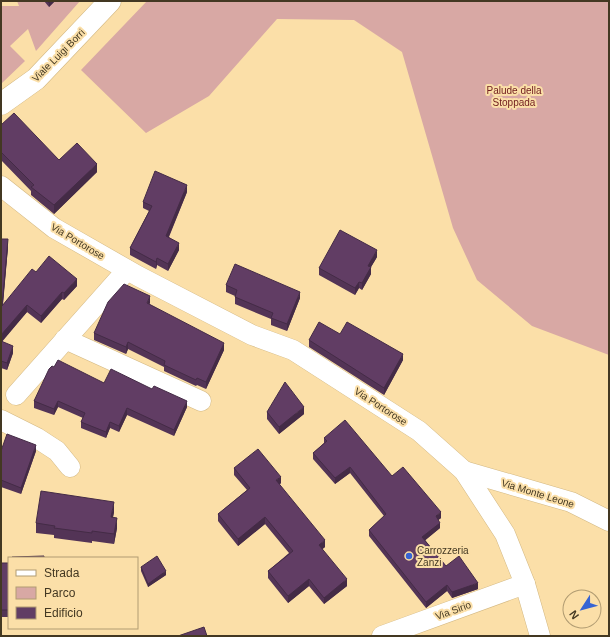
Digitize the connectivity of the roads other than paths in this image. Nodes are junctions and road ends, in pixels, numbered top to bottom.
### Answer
1 (110, 1) edge
2 (1, 104) edge
3 (1, 171) edge
4 (1, 186) edge
5 (31, 210) junction
6 (127, 270) junction
7 (65, 339) junction
8 (16, 395) dead end
9 (201, 401) dead end
10 (1, 420) edge
11 (70, 466) dead end
12 (464, 471) junction
13 (609, 521) edge
14 (524, 584) junction
15 (382, 636) edge
16 (540, 636) edge

1 - 2 main road, Viale Luigi Borri
3 - 5 street, Via Portorose
4 - 5 street, Via Portorose
5 - 6 street, Via Portorose
6 - 7 street
6 - 12 street, Via Portorose
7 - 8 street
7 - 9 street
10 - 11 street
12 - 13 street, Via Monte Leone
12 - 14 street, Via Portorose
14 - 15 street, Via Sirio
14 - 16 street, Via Portorose

